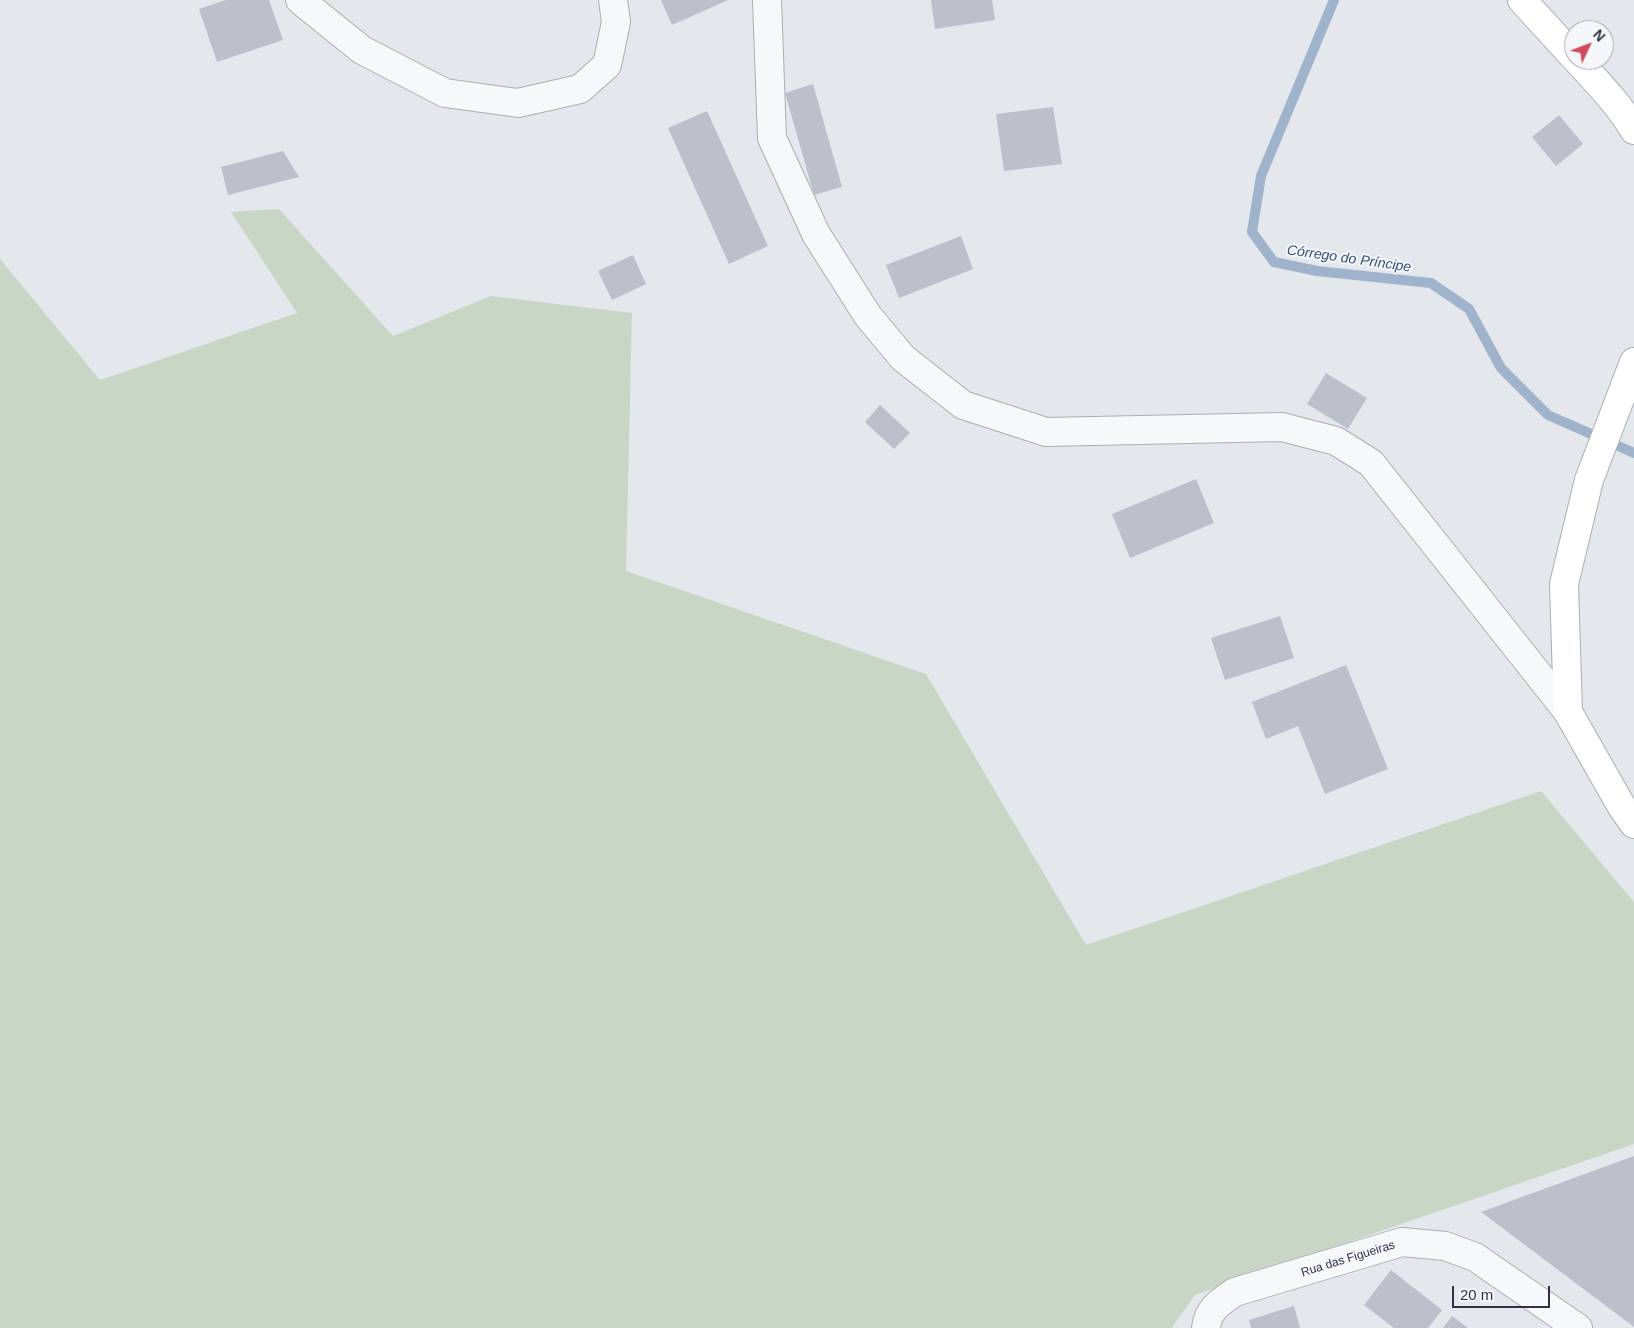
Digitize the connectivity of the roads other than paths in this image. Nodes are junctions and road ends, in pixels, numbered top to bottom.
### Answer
1 (300, 0) edge
2 (613, 0) edge
3 (767, 0) edge
4 (1522, 0) edge
5 (1564, 46) edge
6 (1586, 70) edge
7 (1634, 130) edge
8 (1632, 374) edge
9 (1568, 712) junction
10 (1634, 824) edge
11 (1206, 1328) edge
12 (1578, 1328) edge

1 - 2 street
3 - 9 street
4 - 5 street
6 - 7 street
8 - 9 street
9 - 10 street
11 - 12 street, Rua das Figueiras

